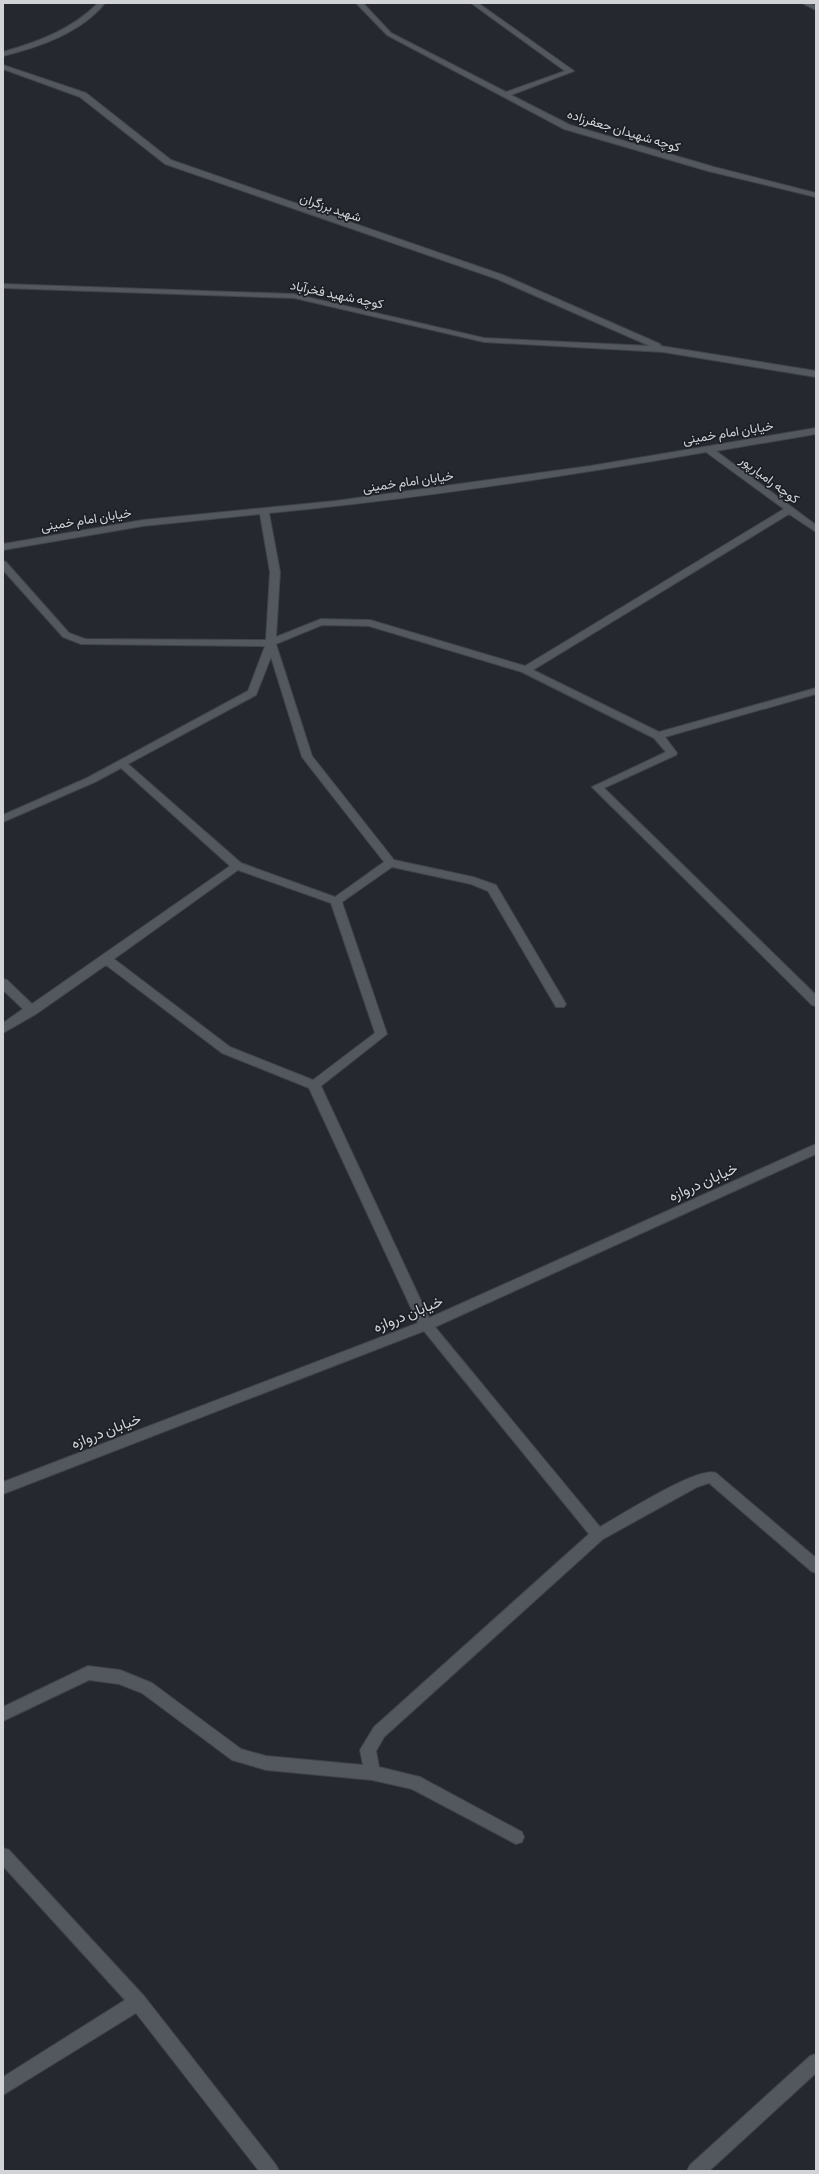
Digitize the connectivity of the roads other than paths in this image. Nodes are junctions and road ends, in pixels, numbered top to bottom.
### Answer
1 (102, 3) edge
2 (359, 3) edge
3 (474, 3) edge
4 (805, 3) edge
5 (816, 8) edge
6 (3, 54) edge
7 (3, 67) edge
8 (505, 95) junction
9 (816, 194) edge
10 (3, 286) edge
11 (663, 349) junction
12 (816, 374) edge
13 (816, 431) edge
14 (708, 449) junction
15 (790, 510) junction
16 (264, 511) junction
17 (816, 529) edge
18 (3, 539) edge
19 (20, 544) junction
20 (3, 547) edge
21 (3, 564) edge
22 (271, 643) junction
23 (526, 670) junction
24 (816, 691) edge
25 (658, 736) junction
26 (121, 763) junction
27 (3, 819) edge
28 (390, 863) junction
29 (238, 866) junction
30 (336, 901) junction
31 (106, 959) junction
32 (3, 983) edge
33 (816, 1002) edge
34 (560, 1004) dead end
35 (32, 1011) junction
36 (3, 1028) edge
37 (314, 1085) junction
38 (816, 1149) edge
39 (426, 1325) junction
40 (3, 1488) edge
41 (598, 1534) junction
42 (816, 1567) edge
43 (3, 1714) edge
44 (372, 1773) junction
45 (516, 1837) dead end
46 (3, 1856) edge
47 (138, 2002) junction
48 (816, 2062) edge
49 (3, 2086) edge
50 (270, 2171) edge
51 (696, 2171) edge

1 - 6 street
2 - 8 street, کوچه شهیدان جعفرزاده
3 - 8 street
4 - 5 street
7 - 11 street, شهید برزگران
8 - 9 street, کوچه شهیدان جعفرزاده
10 - 11 street, کوچه شهید فخرآباد
11 - 12 street
13 - 14 street, خیابان امام خمینی
14 - 15 street, کوچه رامیارپور
14 - 16 street, خیابان امام خمینی
15 - 17 street, کوچه رامیارپور
15 - 23 street
16 - 19 street, خیابان امام خمینی
16 - 22 street
18 - 19 street
19 - 20 street, خیابان امام خمینی
21 - 22 street
22 - 23 street
22 - 26 street
22 - 28 street
23 - 25 street
24 - 25 street
25 - 33 street
26 - 27 street
26 - 29 street
28 - 30 street
28 - 34 street
29 - 30 street
29 - 31 street
30 - 37 street
31 - 35 street
31 - 37 street
32 - 35 street
35 - 36 street
37 - 39 street
38 - 39 street, خیابان دروازه
39 - 40 street, خیابان دروازه
39 - 41 street
41 - 42 street
41 - 44 street
43 - 44 street
44 - 45 street
46 - 47 street
47 - 49 street
47 - 50 street
48 - 51 street

